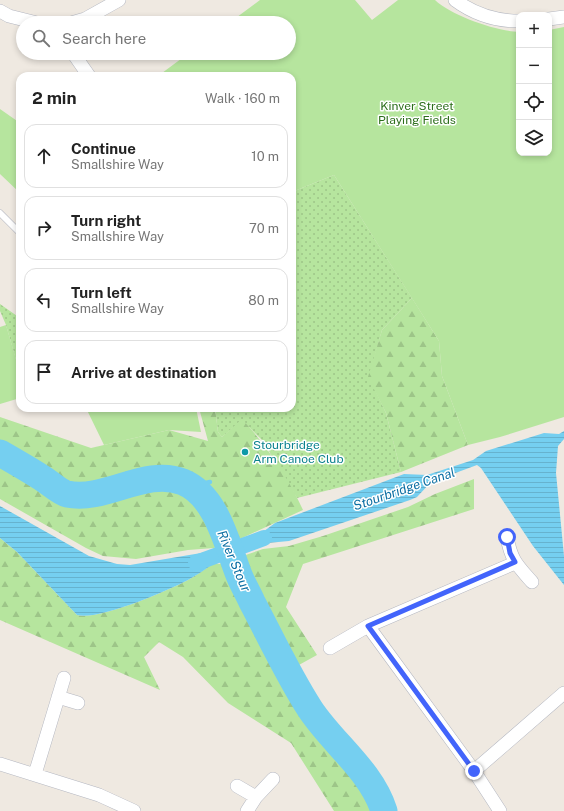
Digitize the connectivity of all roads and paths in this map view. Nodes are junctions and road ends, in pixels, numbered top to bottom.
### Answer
1 (119, 0) edge
2 (455, 0) edge
3 (0, 11) edge
4 (90, 16) edge
5 (564, 17) edge
6 (16, 18) edge
7 (552, 19) edge
8 (516, 21) edge
9 (78, 60) edge
10 (86, 72) edge
11 (0, 213) edge
12 (16, 228) edge
13 (507, 537) dead end
14 (515, 562) junction
15 (532, 582) dead end
16 (368, 626) junction
17 (330, 648) dead end
18 (64, 678) dead end
19 (564, 693) edge
20 (58, 697) junction
21 (78, 703) dead end
22 (0, 764) edge
23 (474, 771) junction
24 (35, 774) junction
25 (273, 779) dead end
26 (237, 786) dead end
27 (256, 797) junction
28 (115, 807) edge
29 (134, 811) edge
30 (247, 811) edge
31 (500, 811) edge

1 - 4 street
2 - 8 street
3 - 6 street
5 - 7 street
9 - 10 street
11 - 12 lane
13 - 14 street
14 - 15 street
14 - 16 street
16 - 17 street
16 - 23 street
18 - 20 street
19 - 23 street
20 - 21 street
20 - 24 street
22 - 24 street
23 - 31 street
24 - 28 street
25 - 27 street
26 - 27 street
27 - 30 street
28 - 29 street

